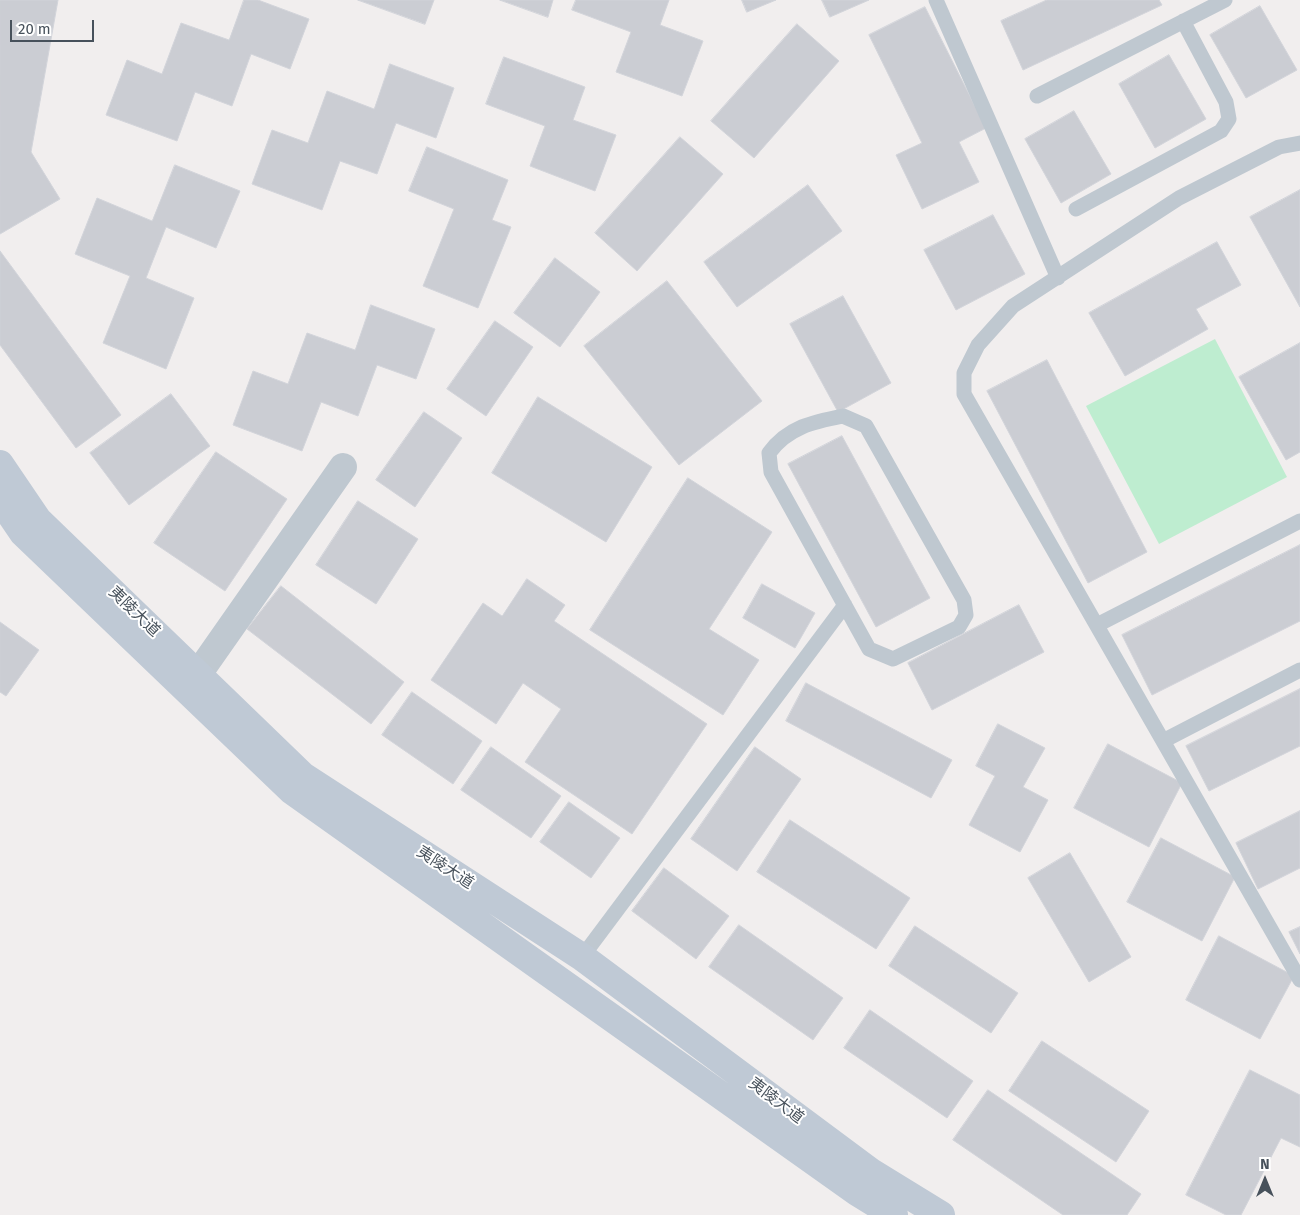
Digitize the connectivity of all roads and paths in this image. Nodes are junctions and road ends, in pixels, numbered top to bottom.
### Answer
1 (936, 0) edge
2 (1225, 0) edge
3 (1183, 21) junction
4 (1036, 96) dead end
5 (1300, 142) edge
6 (1076, 209) dead end
7 (1058, 278) junction
8 (0, 464) edge
9 (343, 467) dead end
10 (0, 498) edge
11 (1300, 521) edge
12 (845, 605) junction
13 (1097, 625) junction
14 (1300, 670) edge
15 (198, 674) junction
16 (1163, 741) junction
17 (582, 957) junction
18 (1300, 980) edge
19 (894, 1215) edge
20 (941, 1215) edge

1 - 7 lane
2 - 3 lane
3 - 4 lane
3 - 6 lane
5 - 7 lane
7 - 13 lane
8 - 15 main road, 夷陵大道
9 - 15 street
10 - 19 main road, 夷陵大道
11 - 13 lane
12 - 12 lane
12 - 17 lane
13 - 16 lane
14 - 16 lane
15 - 17 main road, 夷陵大道
16 - 18 lane
17 - 20 main road, 夷陵大道

